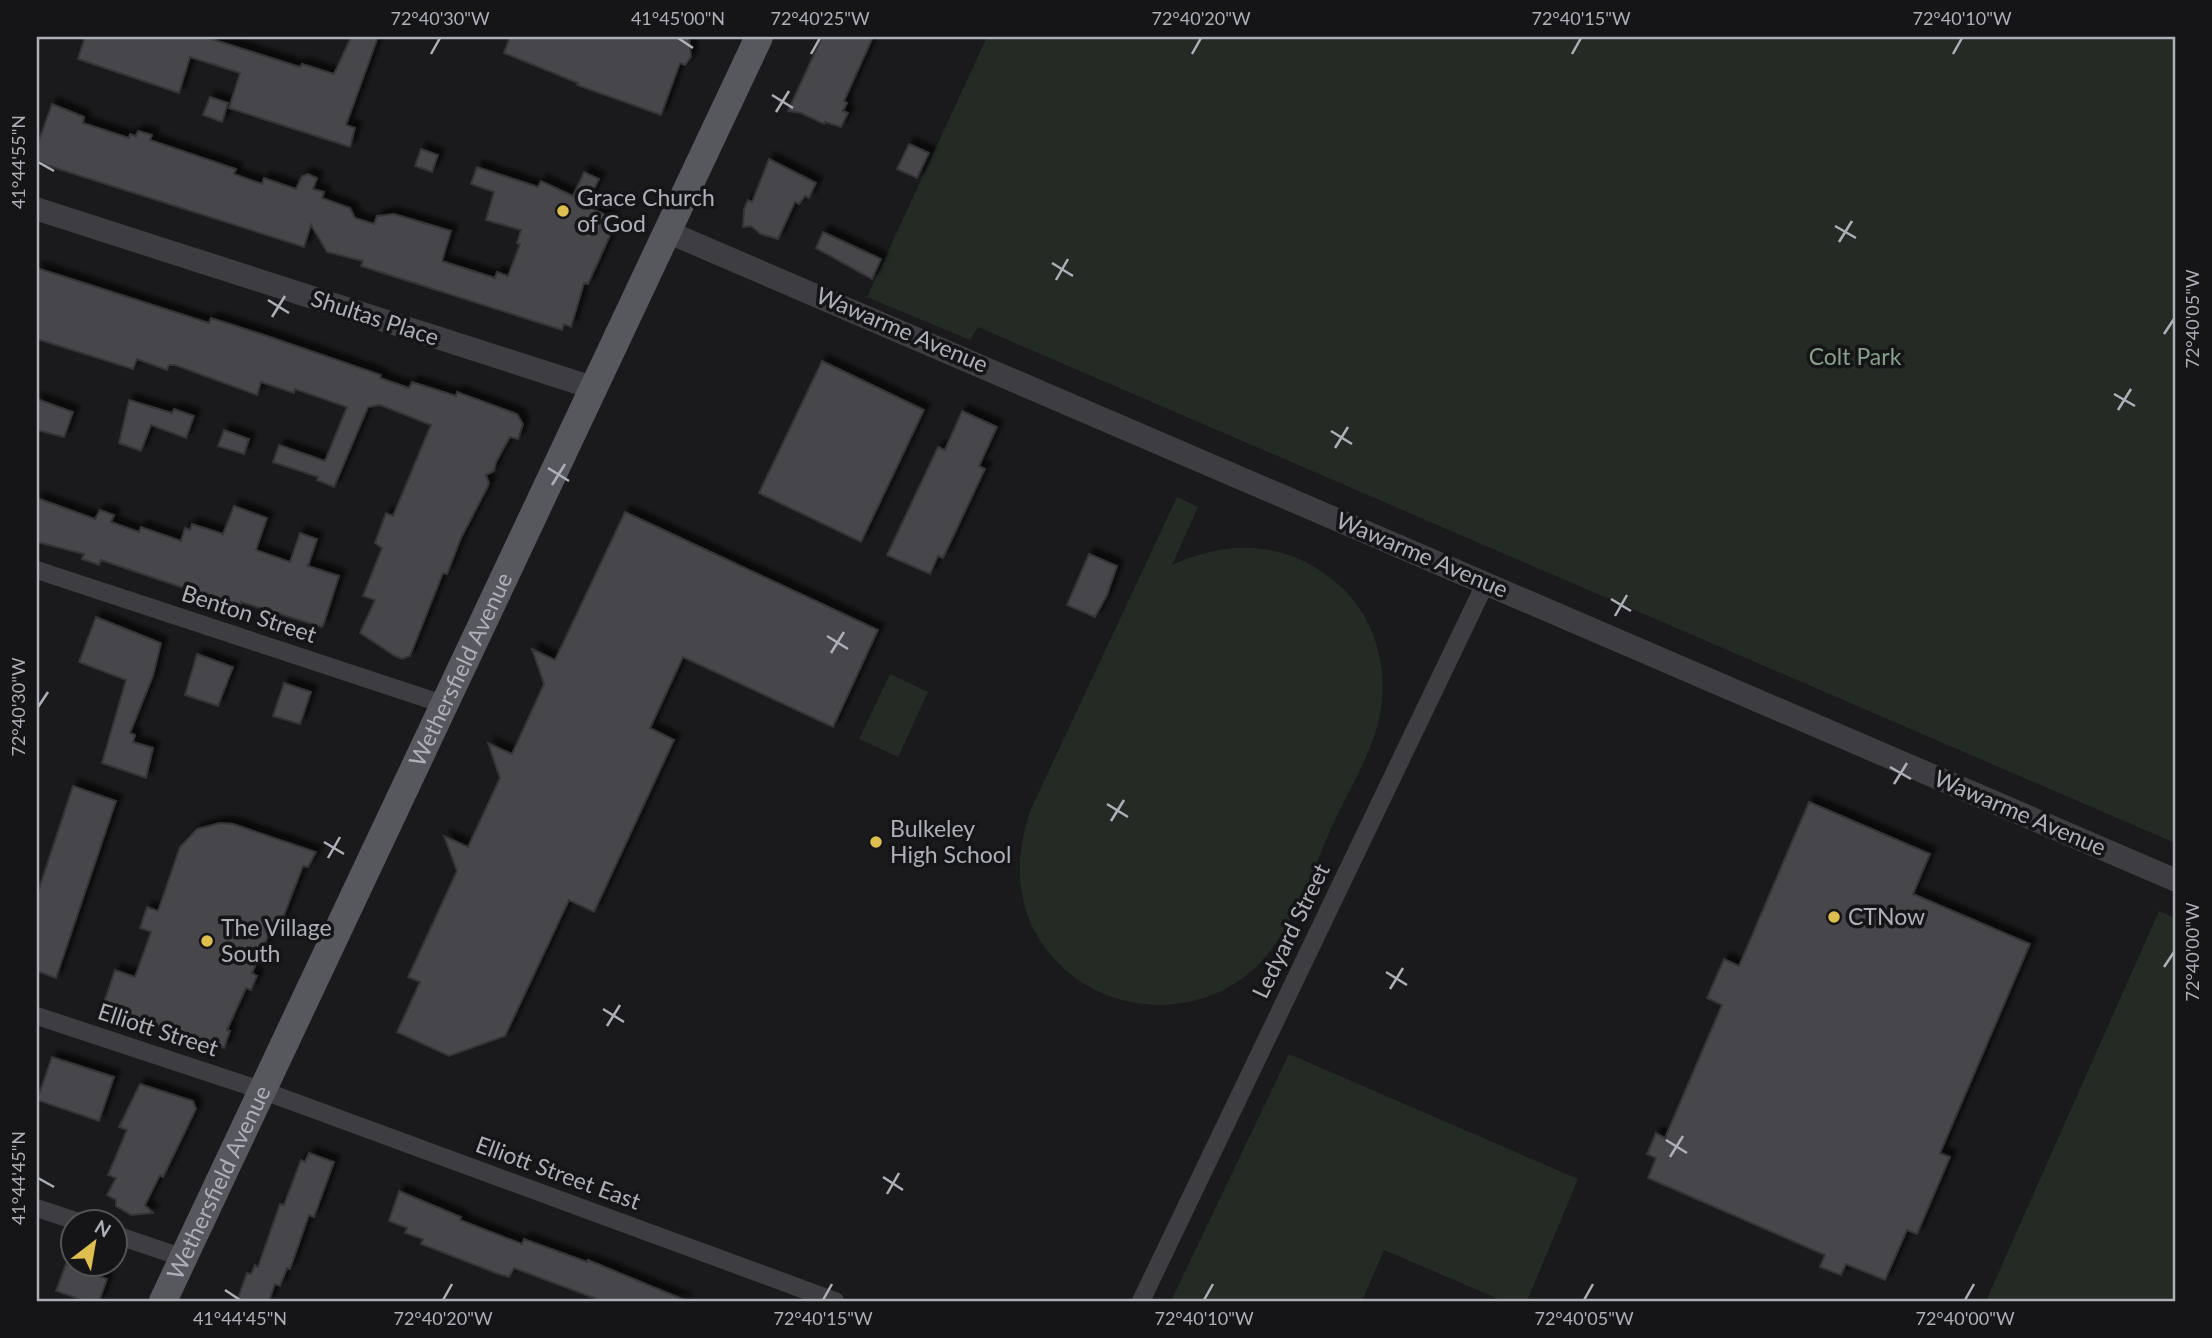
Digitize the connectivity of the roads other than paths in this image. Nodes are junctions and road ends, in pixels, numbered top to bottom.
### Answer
1 (759, 37) edge
2 (37, 209) edge
3 (668, 232) junction
4 (594, 388) junction
5 (37, 570) edge
6 (1486, 582) junction
7 (446, 705) junction
8 (2175, 880) edge
9 (37, 1016) edge
10 (264, 1091) junction
11 (37, 1208) edge
12 (60, 1216) edge
13 (130, 1240) edge
14 (184, 1258) junction
15 (163, 1301) edge
16 (835, 1301) edge
17 (1141, 1301) edge

1 - 3 main road, Wethersfield Avenue
2 - 4 street, Shultas Place
3 - 4 main road, Wethersfield Avenue
3 - 6 street, Wawarme Avenue
4 - 7 main road, Wethersfield Avenue
5 - 7 street, Benton Street
6 - 8 street, Wawarme Avenue
6 - 17 street, Ledyard Street
7 - 10 main road, Wethersfield Avenue
9 - 10 street, Elliott Street
10 - 14 main road, Wethersfield Avenue
10 - 16 street, Elliott Street East
11 - 12 street
13 - 14 street
14 - 15 main road, Wethersfield Avenue

